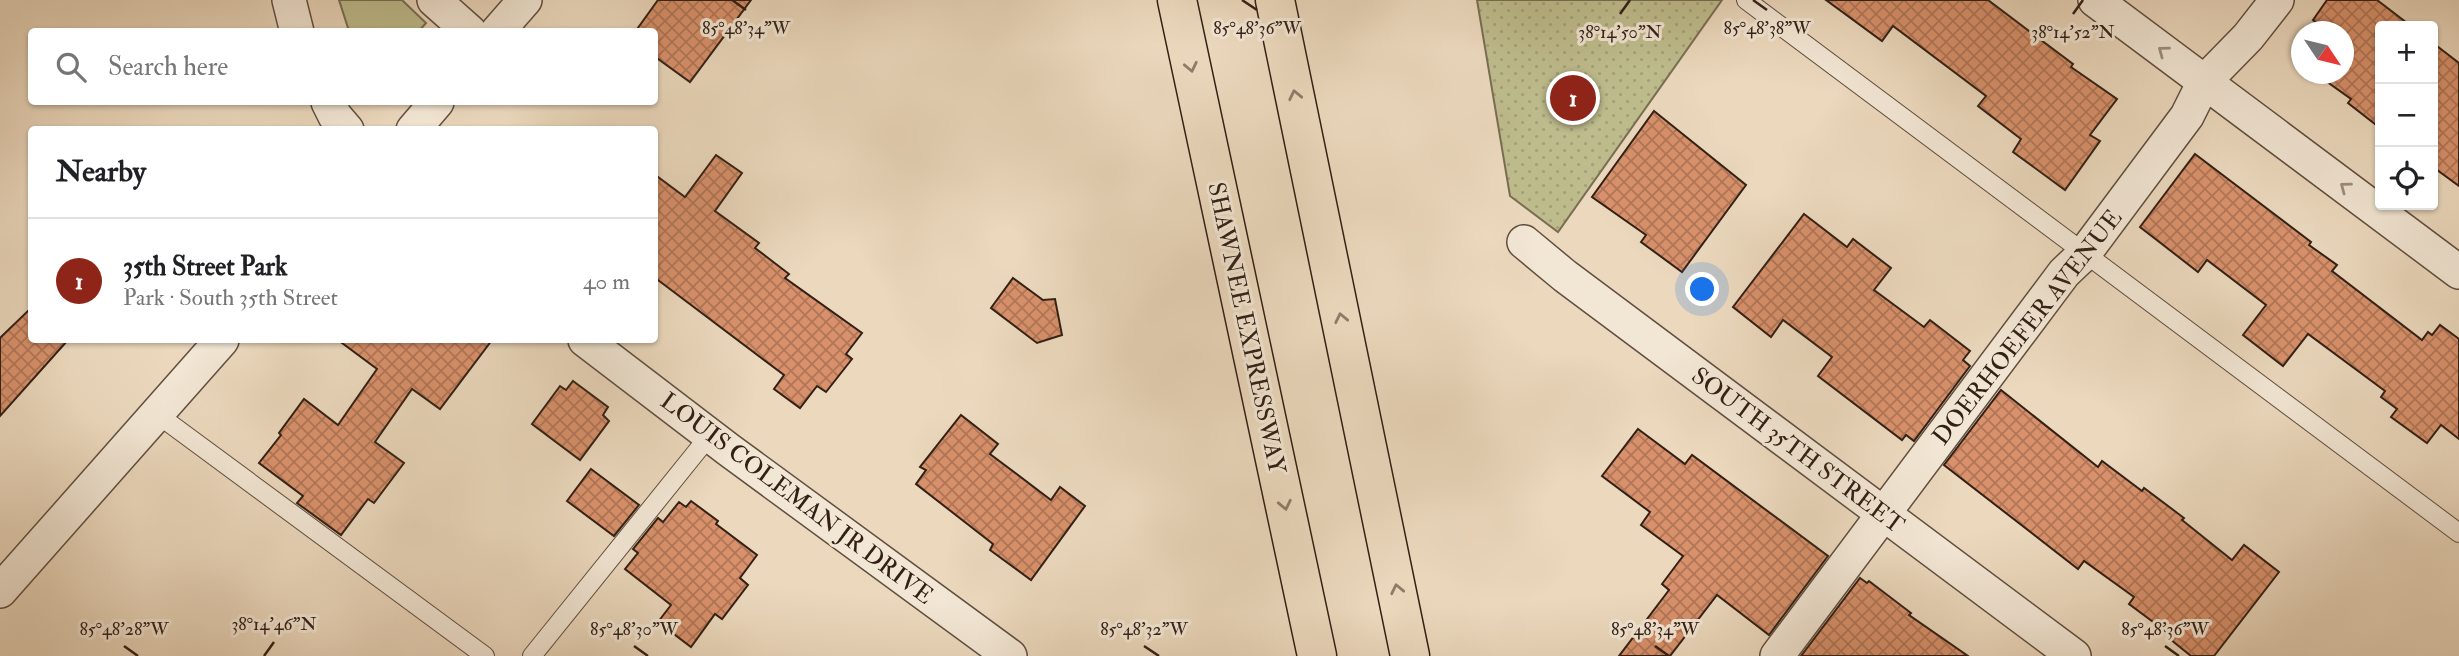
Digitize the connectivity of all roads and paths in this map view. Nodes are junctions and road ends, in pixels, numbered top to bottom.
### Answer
1 (289, 0) edge
2 (434, 0) edge
3 (525, 0) edge
4 (1177, 0) edge
5 (1275, 0) edge
6 (1746, 0) edge
7 (2095, 0) edge
8 (2277, 0) edge
9 (296, 28) edge
10 (466, 28) edge
11 (501, 28) edge
12 (2204, 82) junction
13 (330, 105) edge
14 (434, 105) edge
15 (344, 126) edge
16 (416, 126) edge
17 (1524, 242) dead end
18 (2084, 254) junction
19 (2459, 272) edge
20 (219, 343) edge
21 (590, 343) edge
22 (157, 414) junction
23 (710, 435) junction
24 (1883, 514) junction
25 (2459, 533) edge
26 (0, 591) edge
27 (485, 656) edge
28 (532, 656) edge
29 (1010, 656) edge
30 (1317, 656) edge
31 (1410, 656) edge
32 (1777, 656) edge
33 (2074, 656) edge

1 - 9 street
2 - 10 street
3 - 11 street
4 -> 30 highway, SHAWNEE EXPRESSWAY
31 -> 5 highway
6 - 18 lane
12 -> 7 street
8 - 12 street, DOERHOEFER AVENUE
12 - 18 street, DOERHOEFER AVENUE
19 -> 12 street
13 - 15 street
14 - 16 street
17 - 24 street, SOUTH 35TH STREET
18 - 24 street, DOERHOEFER AVENUE
18 - 25 lane
20 - 22 street
21 - 23 street, LOUIS COLEMAN JR DRIVE
22 - 26 street
22 - 27 lane
23 - 28 lane
23 - 29 street, LOUIS COLEMAN JR DRIVE
24 - 32 street, DOERHOEFER AVENUE
24 - 33 street, SOUTH 35TH STREET

